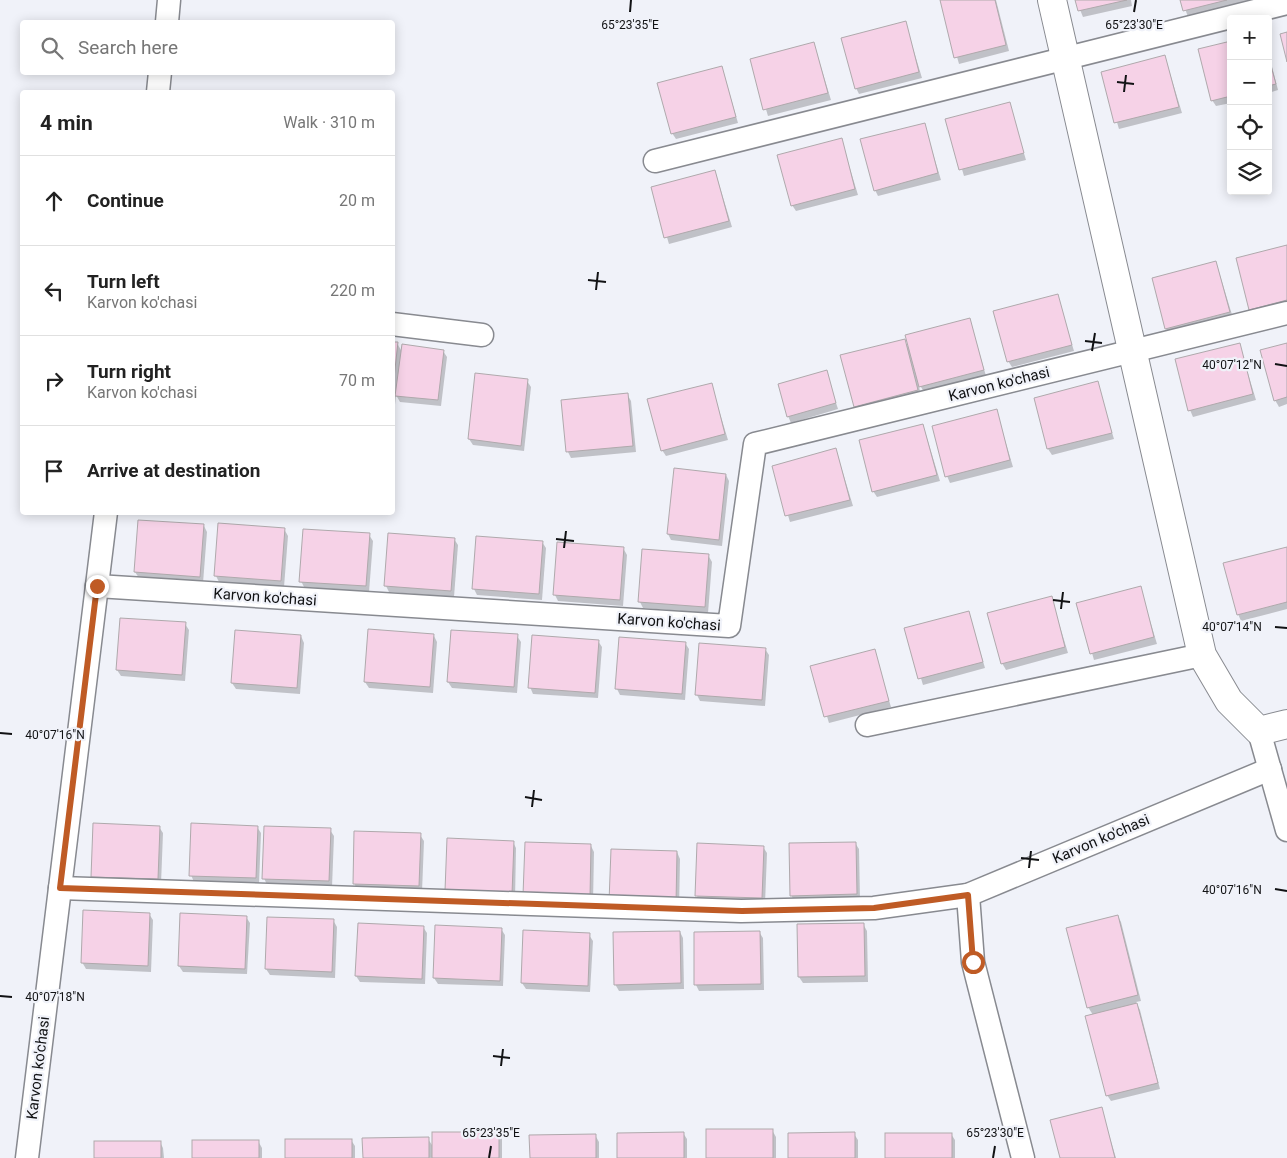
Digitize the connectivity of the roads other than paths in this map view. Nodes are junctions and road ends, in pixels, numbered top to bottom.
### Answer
1 (169, 0) edge
2 (1052, 0) edge
3 (1287, 3) edge
4 (166, 20) edge
5 (1066, 58) junction
6 (160, 75) edge
7 (158, 90) edge
8 (655, 161) dead end
9 (1287, 312) edge
10 (395, 324) edge
11 (482, 335) dead end
12 (1133, 352) junction
13 (106, 515) edge
14 (97, 586) junction
15 (1202, 655) junction
16 (1287, 724) edge
17 (867, 725) dead end
18 (1259, 730) junction
19 (1270, 769) junction
20 (1287, 830) edge
21 (60, 888) junction
22 (968, 895) junction
23 (27, 1158) edge
24 (1023, 1158) edge

1 - 4 street
2 - 5 street
3 - 5 street
5 - 8 street
5 - 12 street
6 - 7 street
9 - 12 street, Karvon ko'chasi
10 - 11 street
12 - 14 street, Karvon ko'chasi
12 - 15 street
13 - 14 street, Karvon ko'chasi
14 - 21 street, Karvon ko'chasi
15 - 17 street
15 - 18 street
16 - 18 street
18 - 19 street
19 - 20 street
19 - 22 street, Karvon ko'chasi
21 - 22 street, Karvon ko'chasi
21 - 23 street, Karvon ko'chasi
22 - 24 street

